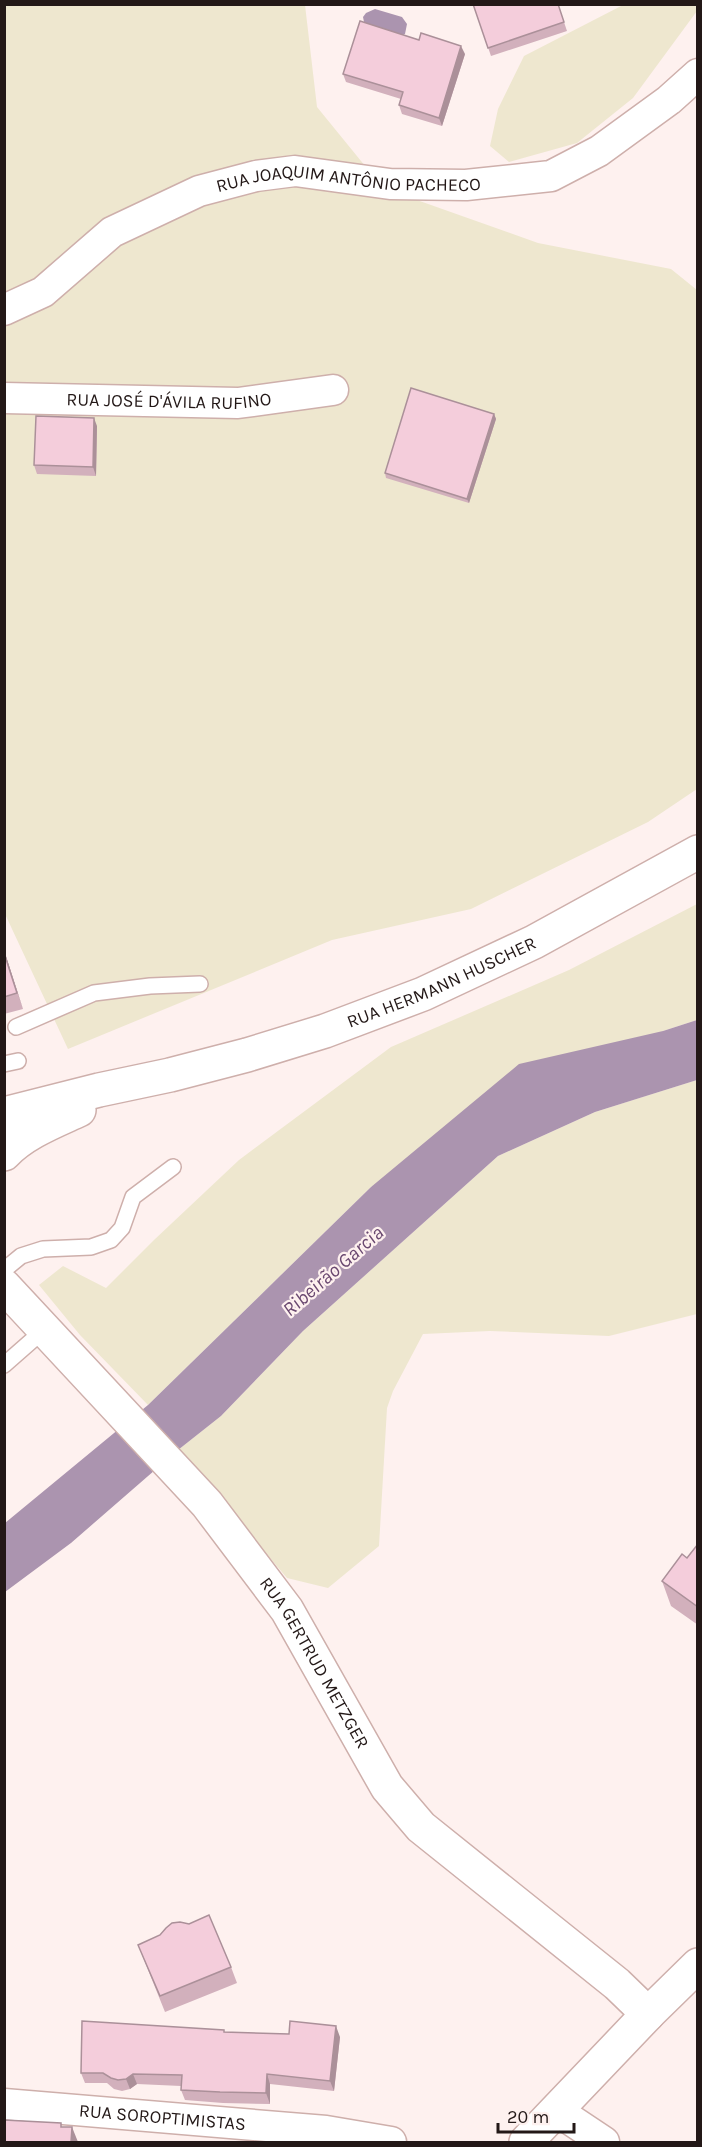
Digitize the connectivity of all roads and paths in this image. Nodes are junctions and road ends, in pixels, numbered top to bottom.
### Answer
1 (698, 74) edge
2 (4, 310) edge
3 (333, 390) dead end
4 (4, 398) edge
5 (698, 852) edge
6 (200, 984) dead end
7 (16, 1027) dead end
8 (170, 1076) junction
9 (4, 1114) edge
10 (4, 1154) edge
11 (173, 1167) dead end
12 (4, 1270) edge
13 (4, 1286) edge
14 (45, 1329) junction
15 (7, 1358) edge
16 (698, 1965) edge
17 (648, 2014) junction
18 (4, 2104) edge
19 (556, 2110) junction
20 (391, 2142) edge
21 (526, 2142) edge
22 (604, 2142) edge

1 - 2 street, RUA JOAQUIM ANTÔNIO PACHECO
3 - 4 street, RUA JOSÉ D'ÁVILA RUFINO
5 - 8 main road, RUA HERMANN HUSCHER
6 - 7 lane
8 - 9 main road, RUA HERMANN HUSCHER
8 - 10 main road, RUA HERMANN HUSCHER
11 - 12 lane
13 - 14 main road, RUA GERTRUD METZGER
14 - 15 lane
14 - 17 main road, RUA GERTRUD METZGER
16 - 17 main road
17 - 19 main road
18 - 20 street, RUA SOROPTIMISTAS
19 - 21 main road
19 - 22 street

